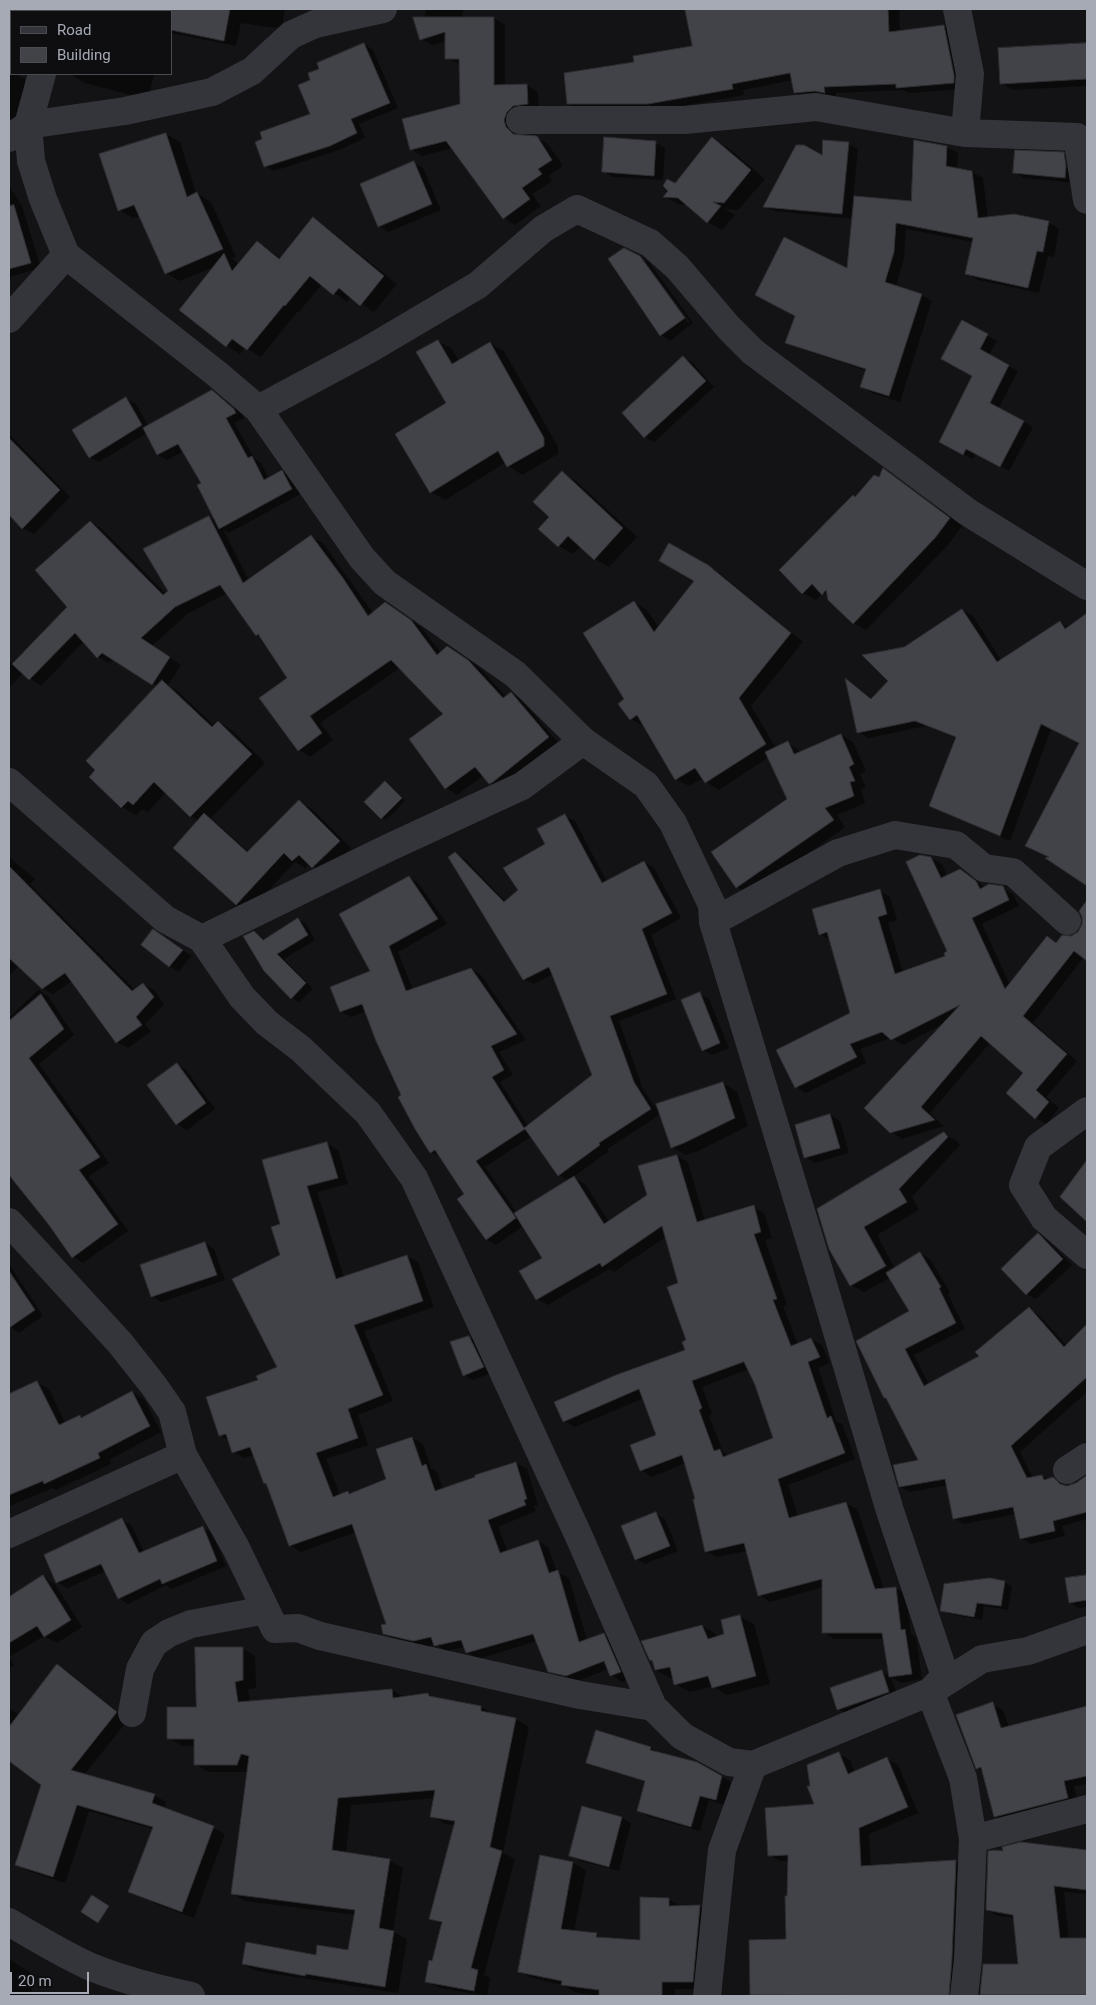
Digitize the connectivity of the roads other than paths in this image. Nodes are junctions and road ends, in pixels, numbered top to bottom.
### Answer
1 (383, 9) edge
2 (957, 9) edge
3 (42, 75) edge
4 (520, 120) dead end
5 (18, 132) edge
6 (965, 133) junction
7 (1087, 200) edge
8 (66, 255) junction
9 (9, 319) edge
10 (258, 409) junction
11 (1087, 586) edge
12 (583, 741) junction
13 (9, 782) edge
14 (1067, 921) dead end
15 (713, 922) junction
16 (202, 939) junction
17 (1087, 1111) edge
18 (9, 1222) edge
19 (1087, 1255) edge
20 (183, 1455) junction
21 (9, 1534) edge
22 (266, 1610) junction
23 (1087, 1630) edge
24 (930, 1692) junction
25 (653, 1707) junction
26 (132, 1713) dead end
27 (753, 1765) junction
28 (1087, 1809) edge
29 (973, 1838) junction
30 (10, 1927) edge
31 (191, 1996) edge
32 (707, 1996) edge
33 (964, 1996) edge

1 - 5 street
2 - 6 street
3 - 5 street
4 - 6 street
5 - 8 street
6 - 7 street
8 - 9 street
8 - 10 street
10 - 11 street
10 - 12 street
12 - 15 street
12 - 16 street
13 - 16 street
14 - 15 street
15 - 24 street
16 - 25 street
17 - 19 street
18 - 20 street
20 - 21 street
20 - 22 street
22 - 25 street
22 - 26 street
23 - 24 street
24 - 27 street
24 - 29 street
25 - 27 street
27 - 32 street
28 - 29 street
29 - 33 street
30 - 31 street

